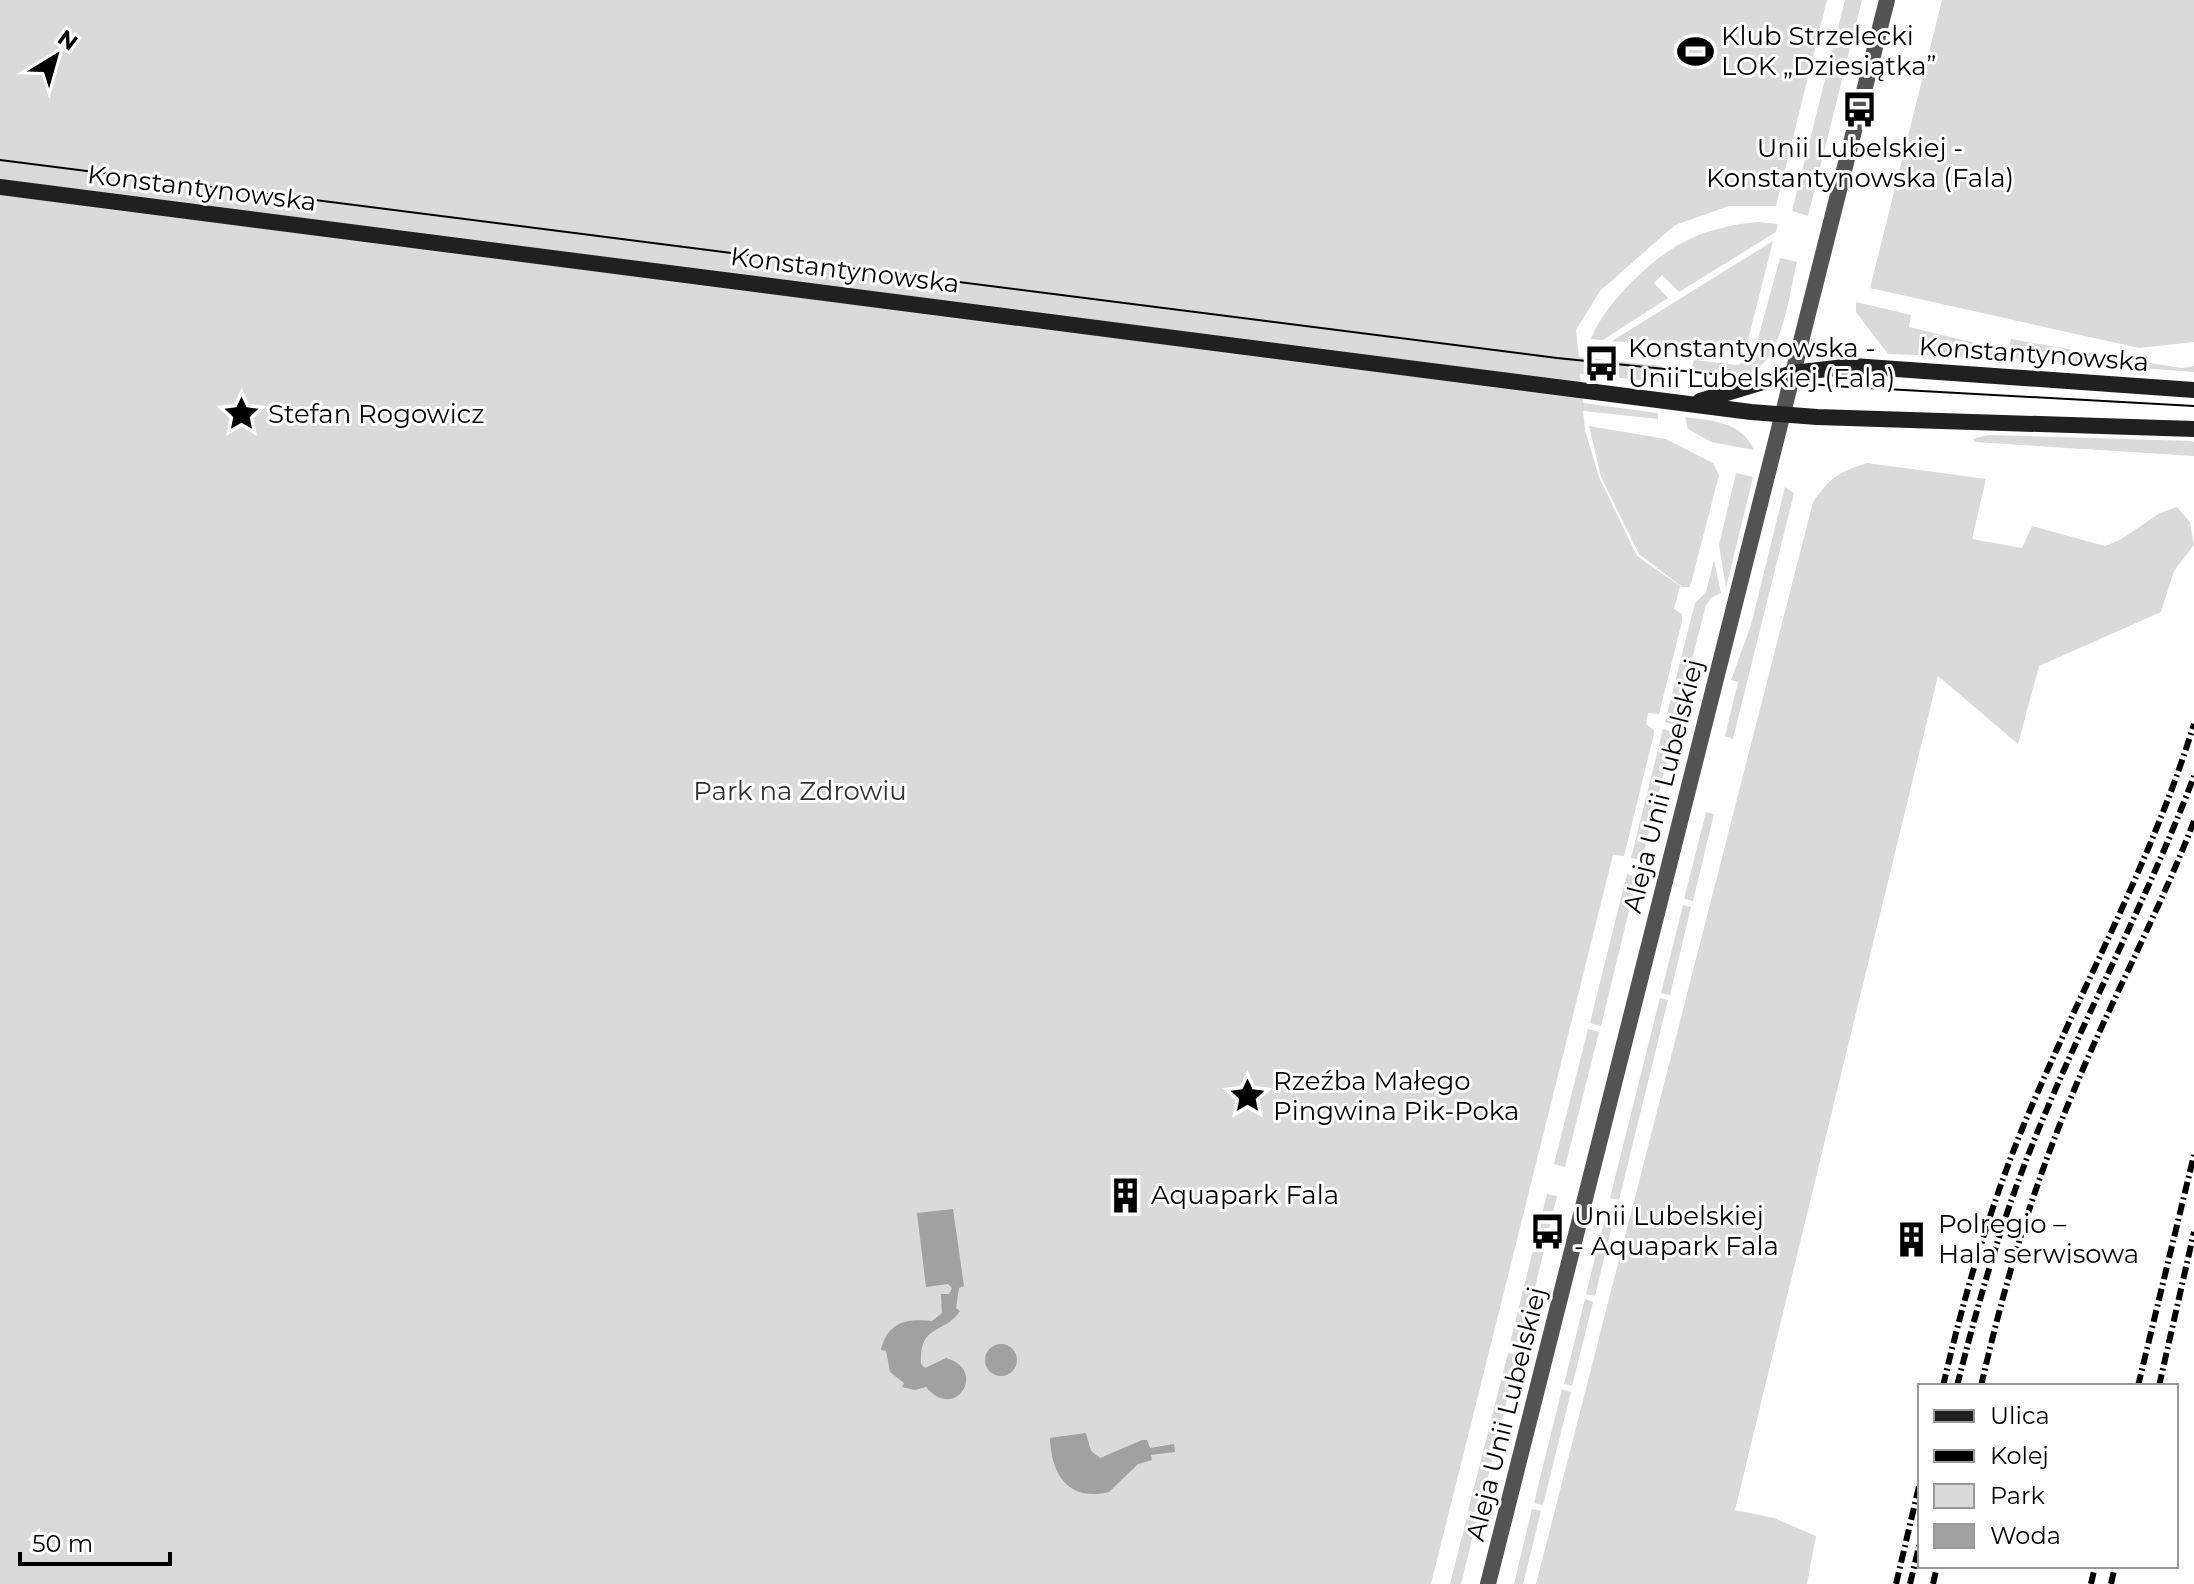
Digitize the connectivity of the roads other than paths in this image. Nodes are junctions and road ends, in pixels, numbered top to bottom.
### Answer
1 (1887, 0) edge
2 (0, 187) edge
3 (1793, 373) junction
4 (2194, 390) edge
5 (1683, 403) junction
6 (1783, 415) junction
7 (2194, 429) edge
8 (1488, 1584) edge

1 - 3 street, Aleja Unii Lubelskiej
2 - 5 main road, Konstantynowska
3 - 4 main road, Konstantynowska
3 - 5 main road, Konstantynowska
3 - 6 street, Aleja Unii Lubelskiej
5 - 6 main road, Konstantynowska
6 - 7 main road, Konstantynowska
6 - 8 street, Aleja Unii Lubelskiej

